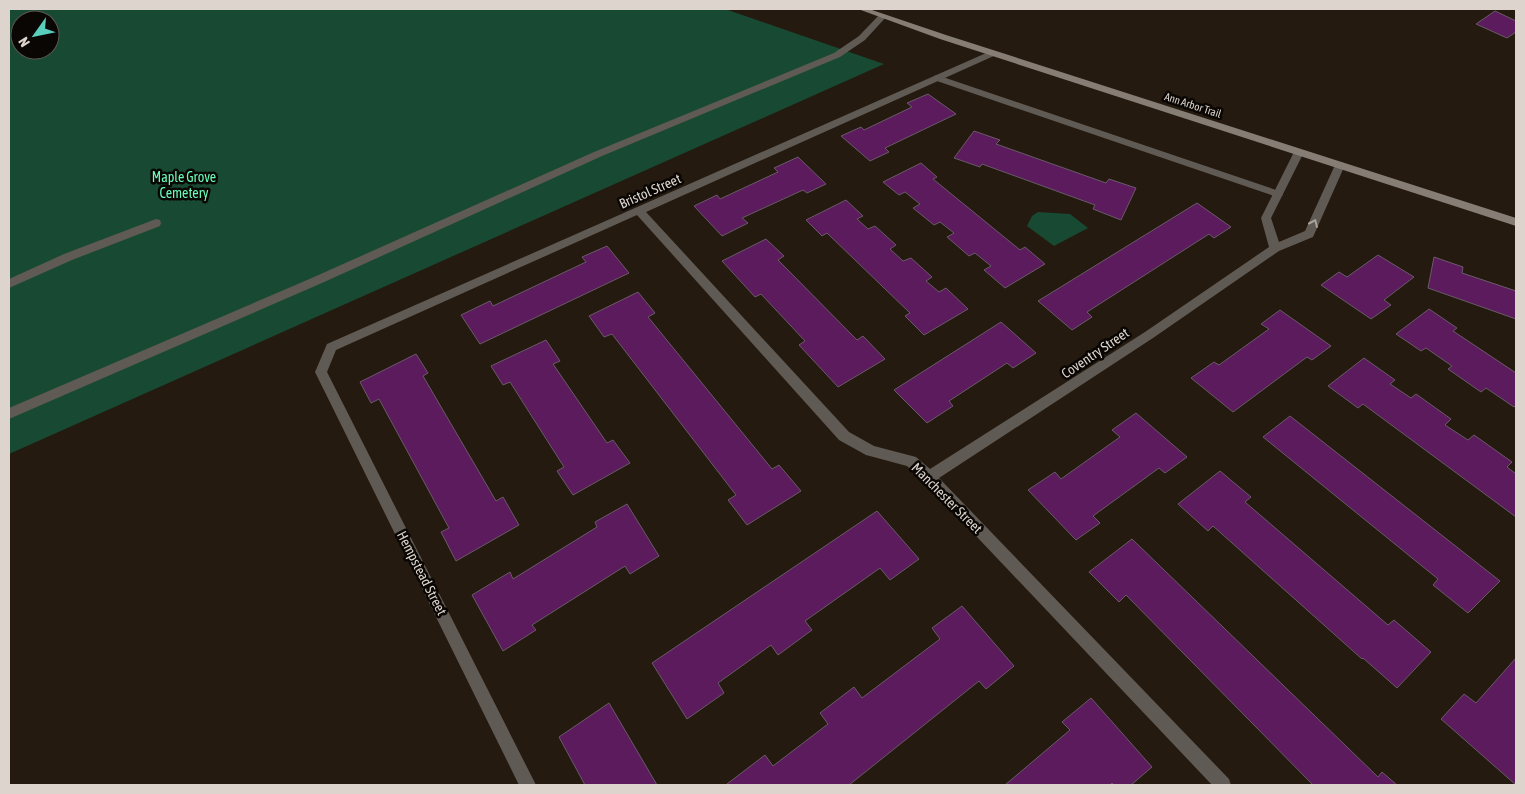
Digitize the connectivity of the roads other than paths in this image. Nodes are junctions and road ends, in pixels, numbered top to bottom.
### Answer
1 (862, 9) edge
2 (882, 16) junction
3 (993, 53) junction
4 (937, 78) junction
5 (1299, 152) junction
6 (1340, 165) junction
7 (1278, 194) junction
8 (639, 211) junction
9 (1516, 222) edge
10 (156, 223) dead end
11 (1275, 248) junction
12 (9, 284) edge
13 (324, 361) joint
14 (9, 414) edge
15 (929, 477) junction
16 (528, 785) edge
17 (1223, 785) edge

1 - 2 street, Ann Arbor Trail
2 - 3 street, Ann Arbor Trail
2 - 14 street
3 - 4 street, Bristol Street
3 - 5 street, Ann Arbor Trail
4 - 7 street
4 - 8 street, Bristol Street
5 - 6 street, Ann Arbor Trail
5 - 7 street
6 - 9 street, Ann Arbor Trail
11 -> 6 street, Coventry Street
7 - 11 street
8 - 13 street, Bristol Street
8 - 15 street, Manchester Street
10 - 12 street
11 - 15 street, Coventry Street
13 - 16 street, Hempstead Street
15 - 17 street, Manchester Street

